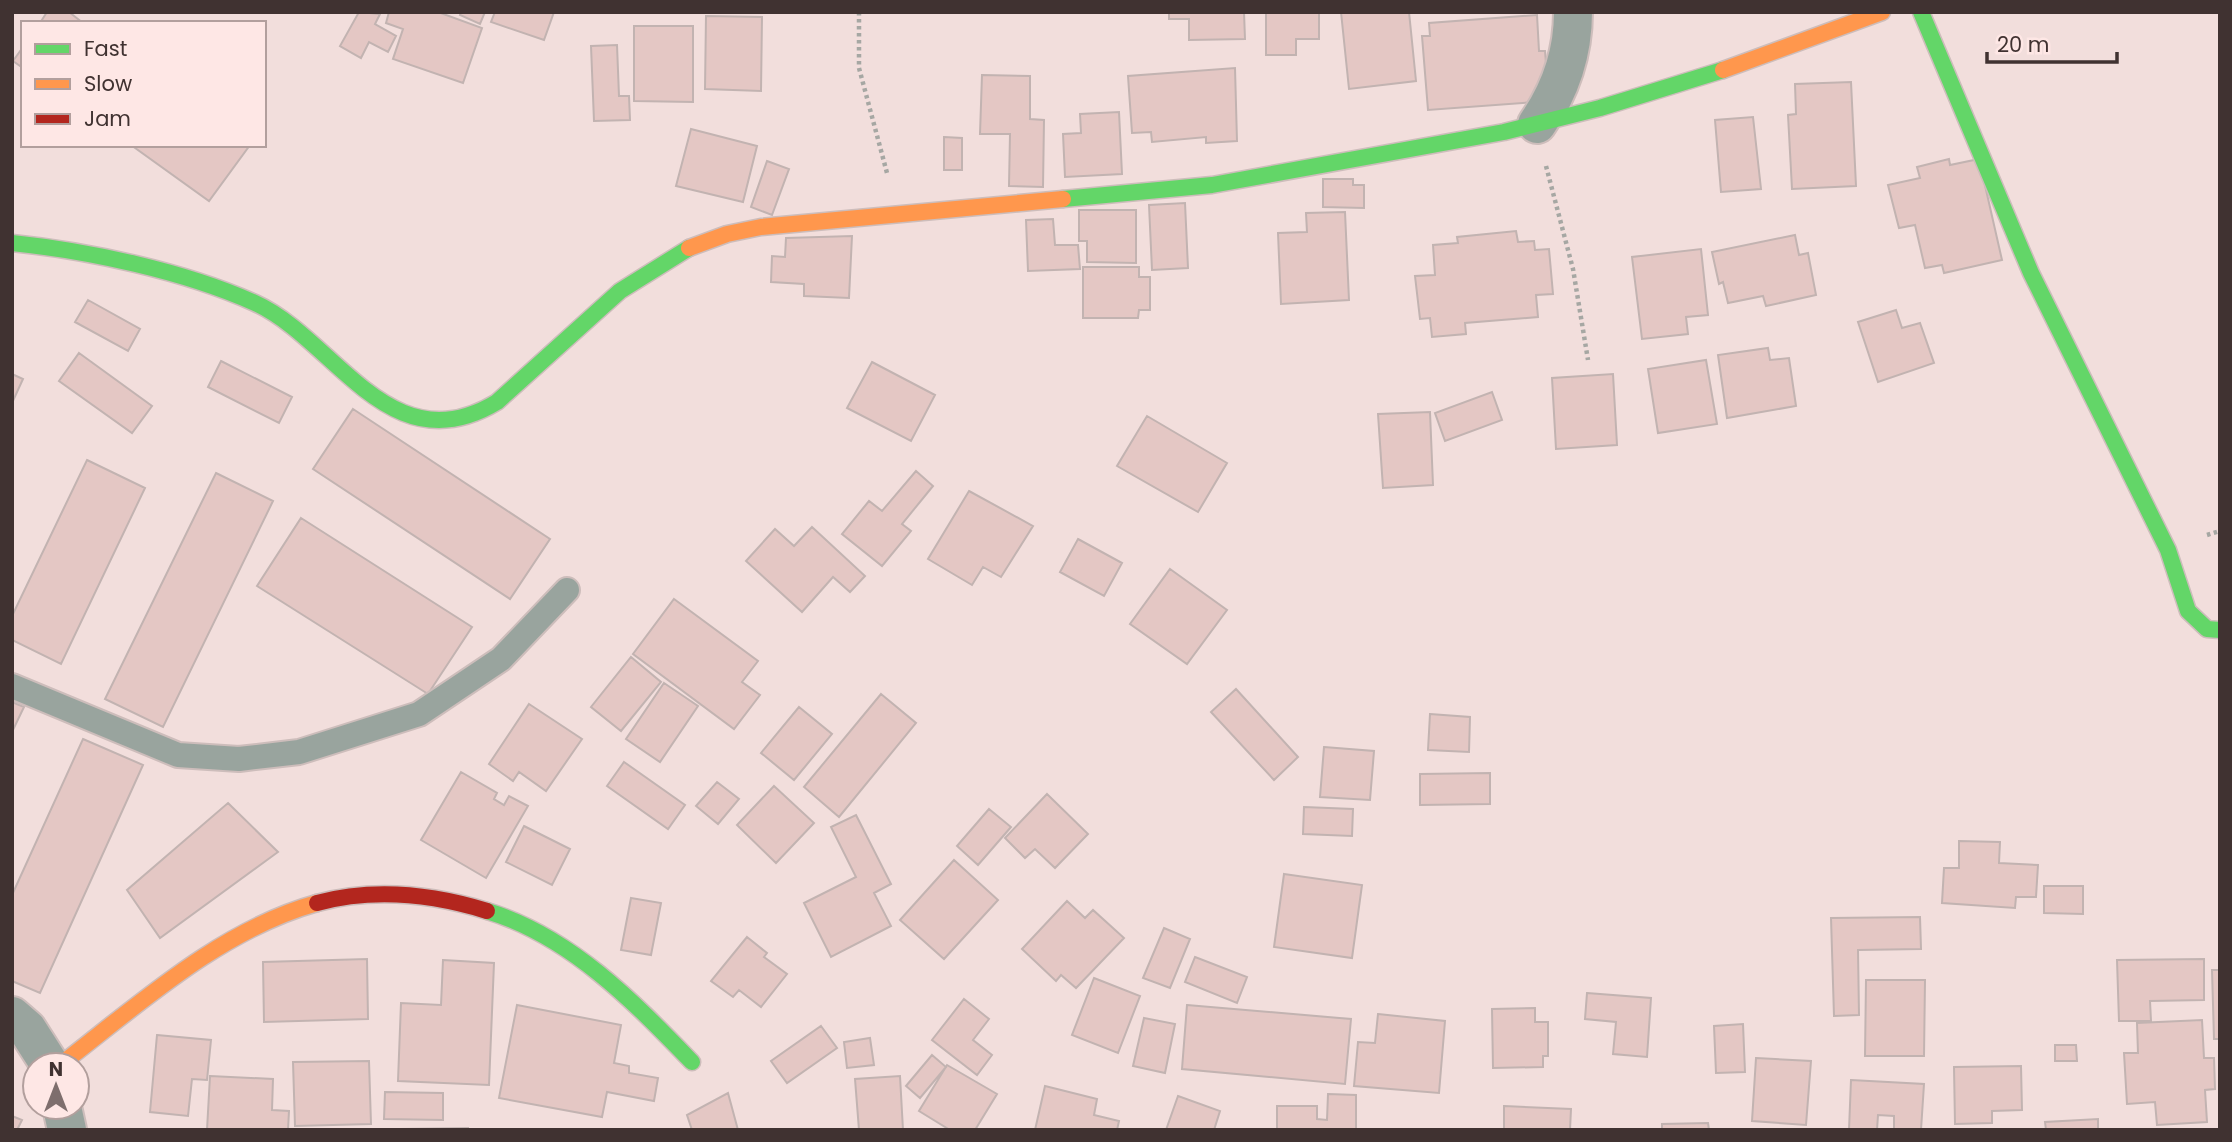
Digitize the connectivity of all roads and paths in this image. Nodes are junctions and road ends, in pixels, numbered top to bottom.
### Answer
1 (859, 12) edge
2 (1573, 12) edge
3 (1882, 12) edge
4 (1921, 12) edge
5 (1537, 124) junction
6 (901, 214) junction
7 (12, 243) edge
8 (1588, 360) dead end
9 (567, 590) dead end
10 (2220, 630) edge
11 (12, 686) edge
12 (12, 1016) edge
13 (41, 1051) edge
14 (78, 1051) edge
15 (692, 1062) dead end

1 - 6 path
2 - 5 street
3 - 5 street
4 - 10 street
5 - 6 street
5 - 8 path
6 - 7 street
9 - 11 lane
12 - 13 street
14 - 15 street

